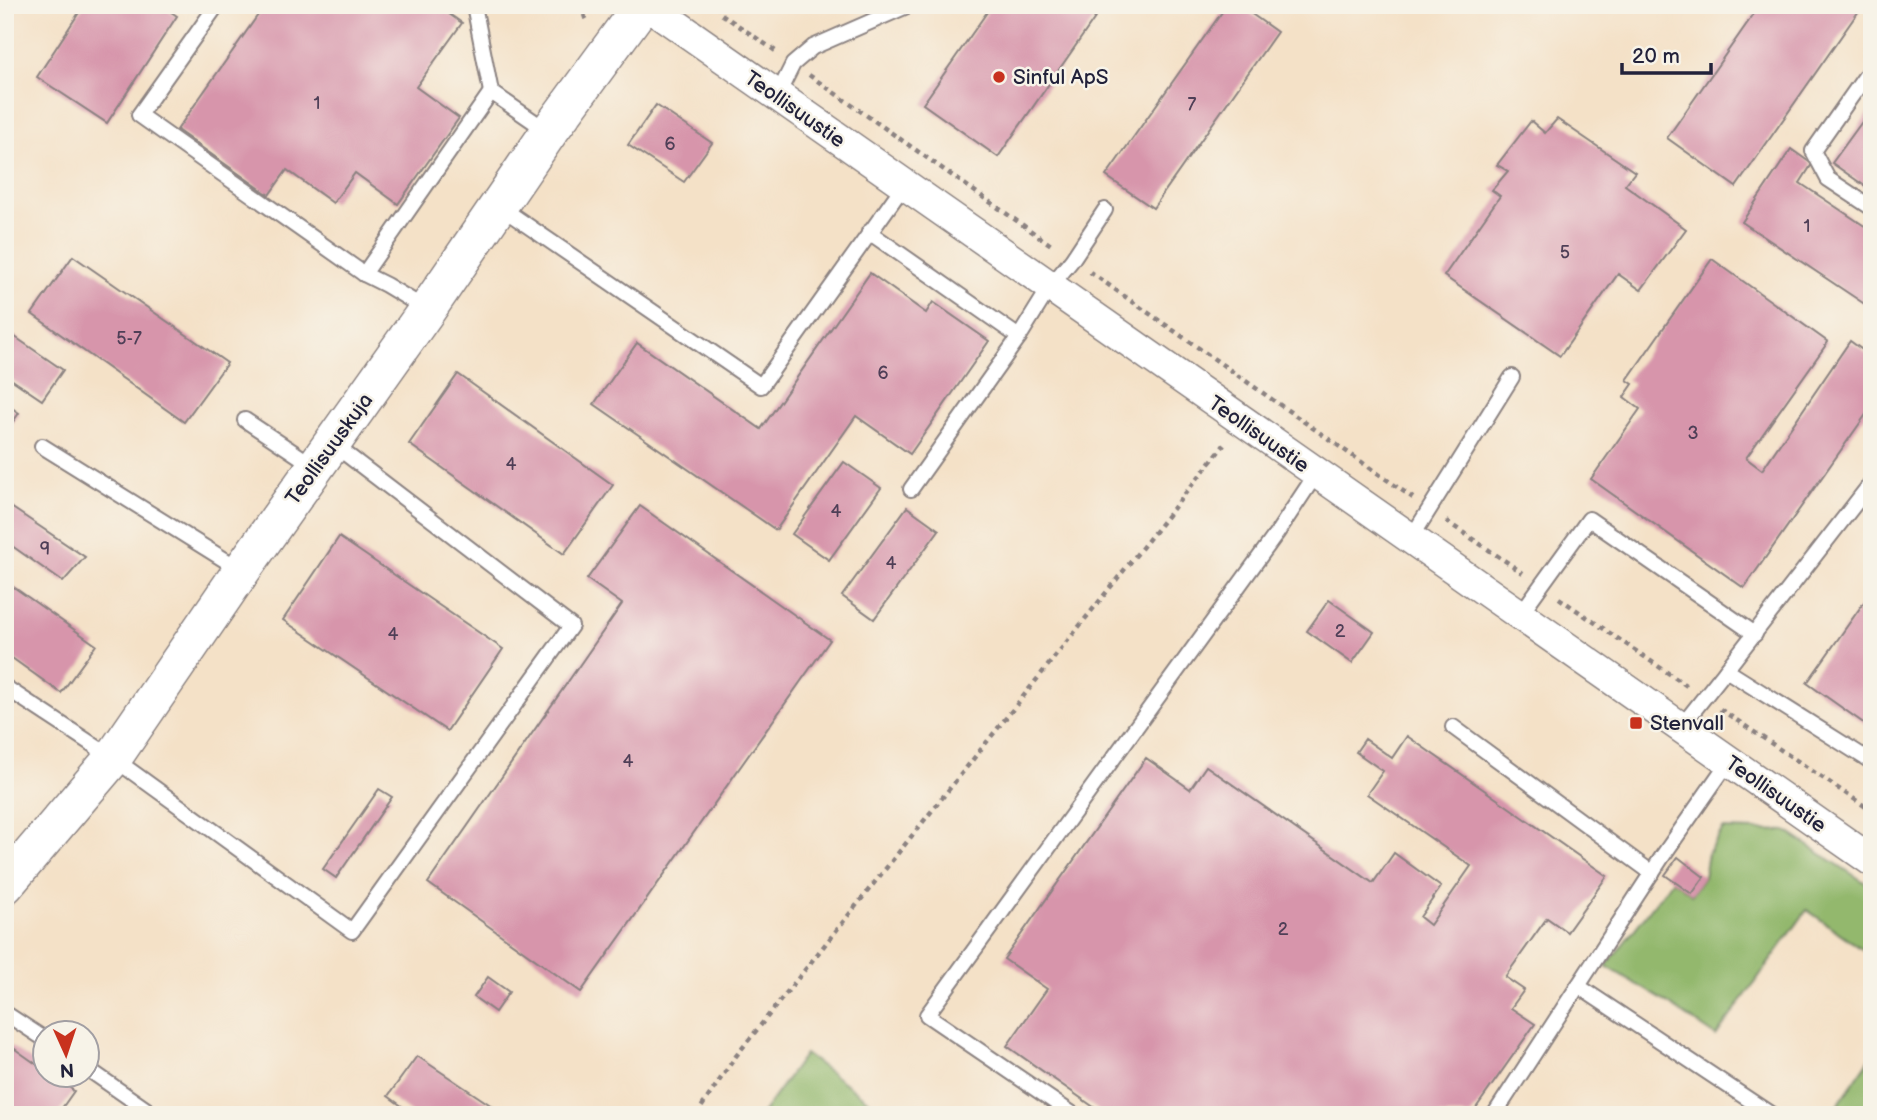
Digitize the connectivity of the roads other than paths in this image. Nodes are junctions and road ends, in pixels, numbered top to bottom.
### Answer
1 (217, 5) edge
2 (474, 5) edge
3 (642, 5) edge
4 (648, 5) edge
5 (909, 5) edge
6 (1872, 67) edge
7 (491, 92) junction
8 (777, 96) junction
9 (549, 132) junction
10 (904, 185) junction
11 (499, 206) junction
12 (1872, 208) edge
13 (1105, 210) dead end
14 (869, 232) junction
15 (364, 274) junction
16 (1050, 287) junction
17 (427, 310) junction
18 (1019, 337) junction
19 (1513, 377) dead end
20 (245, 420) dead end
21 (41, 446) dead end
22 (324, 455) junction
23 (1316, 474) junction
24 (1872, 482) edge
25 (911, 489) dead end
26 (1410, 540) junction
27 (242, 570) junction
28 (1519, 616) junction
29 (1755, 634) junction
30 (1726, 670) junction
31 (5, 687) edge
32 (1453, 727) dead end
33 (1680, 728) junction
34 (113, 758) junction
35 (1729, 761) junction
36 (1872, 762) edge
37 (1872, 862) edge
38 (1652, 873) junction
39 (5, 885) edge
40 (1578, 986) junction
41 (5, 1013) edge
42 (32, 1031) edge
43 (102, 1079) edge
44 (154, 1115) edge
45 (1074, 1115) edge
46 (1494, 1115) edge
47 (1772, 1115) edge

1 - 15 lane
2 - 7 lane
3 - 9 street, Teollisuuskuja
4 - 8 street, Teollisuustie
5 - 8 lane
6 - 12 lane
7 - 9 lane
7 - 15 lane
8 - 10 street, Teollisuustie
9 - 11 street, Teollisuuskuja
10 - 14 lane
10 - 16 street, Teollisuustie
11 - 14 lane
11 - 17 street, Teollisuuskuja
13 - 16 lane
14 - 18 lane
15 - 17 lane
16 - 18 lane
16 - 23 street, Teollisuustie
17 - 22 street, Teollisuuskuja
18 - 25 lane
19 - 26 lane
20 - 22 lane
21 - 27 lane
22 - 27 street, Teollisuuskuja
22 - 34 lane
23 - 26 street, Teollisuustie
23 - 45 lane
24 - 29 lane
26 - 28 street, Teollisuustie
27 - 34 street, Teollisuuskuja
28 - 29 lane
28 - 33 street, Teollisuustie
29 - 30 lane
30 - 33 lane
30 - 36 lane
31 - 34 lane
32 - 38 lane
33 - 35 street, Teollisuustie
34 - 39 street, Teollisuuskuja
35 - 37 street, Teollisuustie
35 - 38 lane
38 - 40 lane
40 - 46 lane
40 - 47 lane
41 - 42 lane
43 - 44 lane

